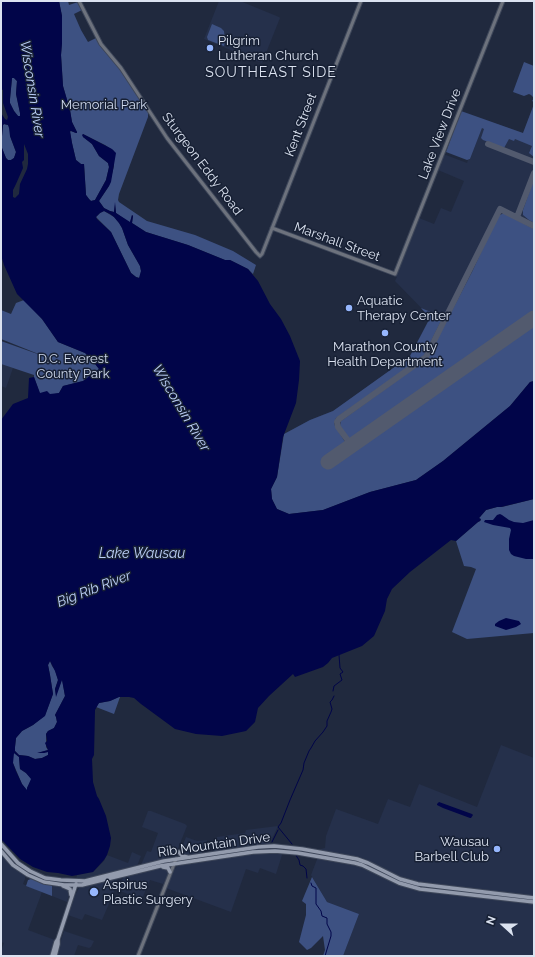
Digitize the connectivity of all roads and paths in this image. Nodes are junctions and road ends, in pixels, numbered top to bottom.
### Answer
1 (79, 1) edge
2 (361, 1) edge
3 (503, 1) edge
4 (272, 228) junction
5 (260, 256) joint
6 (396, 274) joint
7 (1, 844) edge
8 (1, 851) edge
9 (179, 852) dead end
10 (190, 858) junction
11 (176, 860) junction
12 (174, 864) junction
13 (160, 866) junction
14 (170, 872) junction
15 (54, 884) junction
16 (76, 884) junction
17 (534, 898) edge
18 (71, 899) junction
19 (534, 902) edge
20 (58, 939) junction
21 (52, 956) edge
22 (55, 956) edge
23 (138, 956) edge

1 - 5 street, Sturgeon Eddy Road
2 - 4 street, Kent Street
3 - 6 street, Lake View Drive
4 - 5 street, Kent Street
4 - 6 street, Marshall Street
7 - 16 main road, Rib Mountain Drive
8 - 15 main road, Rib Mountain Drive
9 - 10 main road
10 - 11 main road, Rib Mountain Drive
10 - 17 main road, Rib Mountain Drive
11 - 12 street
11 - 16 main road, Rib Mountain Drive
12 - 13 main road, Rib Mountain Drive
12 - 14 street
12 - 19 main road, Rib Mountain Drive
13 - 14 main road
13 - 16 main road, Rib Mountain Drive
14 - 23 street
15 - 16 main road, Rib Mountain Drive
15 - 18 main road
16 - 18 main road
18 - 20 main road
20 - 21 main road
20 - 22 main road

